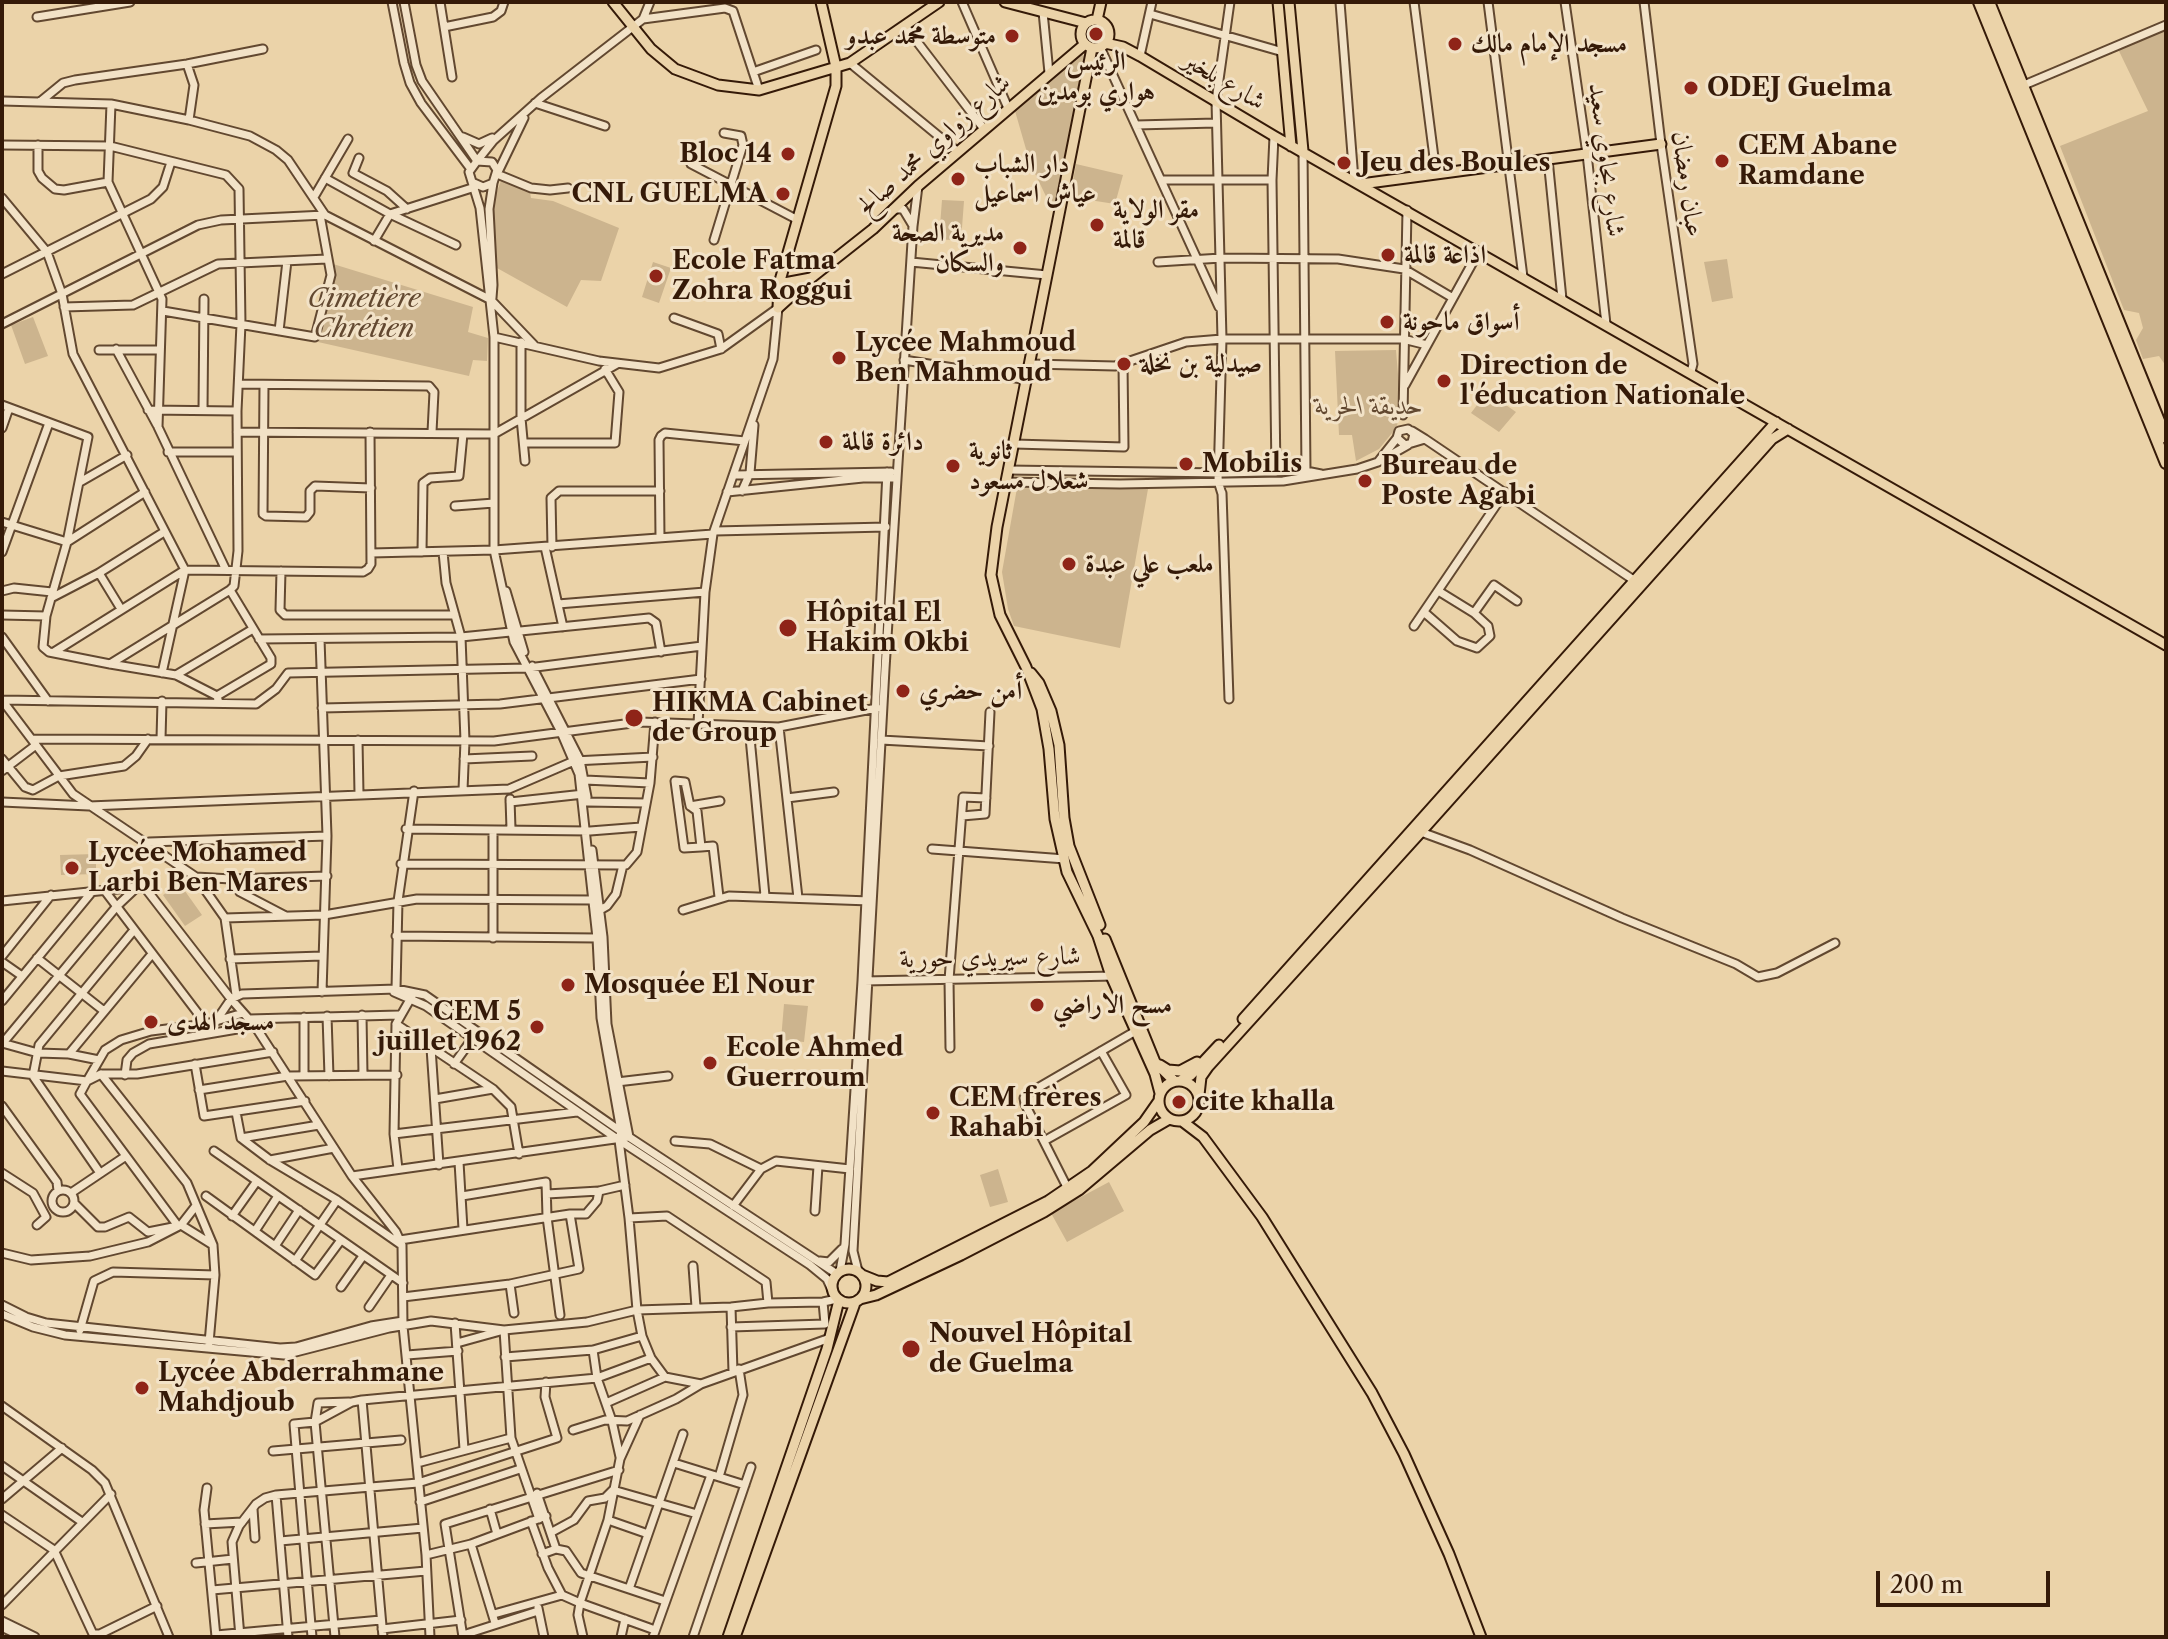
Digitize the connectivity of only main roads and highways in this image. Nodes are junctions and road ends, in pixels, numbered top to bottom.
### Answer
1 (613, 2) edge
2 (821, 2) edge
3 (939, 2) edge
4 (1005, 2) edge
5 (1101, 2) edge
6 (1278, 2) edge
7 (1289, 2) edge
8 (1979, 2) edge
9 (1989, 2) edge
10 (1038, 8) edge
11 (1097, 20) junction
12 (1086, 23) junction
13 (1098, 43) junction
14 (836, 67) junction
15 (1290, 128) junction
16 (1301, 130) junction
17 (1274, 136) junction
18 (1661, 144) road end
19 (1291, 146) junction
20 (1303, 151) junction
21 (1358, 182) junction
22 (785, 268) junction
23 (811, 278) junction
24 (791, 281) junction
25 (778, 289) junction
26 (795, 294) junction
27 (1776, 422) junction
28 (1788, 429) junction
29 (2166, 438) edge
30 (2166, 463) edge
31 (2166, 645) edge
32 (1116, 976) junction
33 (1224, 1040) junction
34 (1155, 1062) junction
35 (1177, 1081) junction
36 (1199, 1095) junction
37 (1159, 1097) junction
38 (1198, 1108) junction
39 (1169, 1119) junction
40 (1182, 1121) junction
41 (1203, 1137) junction
42 (860, 1273) junction
43 (838, 1299) junction
44 (858, 1301) junction
45 (728, 1637) edge
46 (735, 1637) edge
47 (1481, 1637) edge

1 - 14 main road
2 - 14 main road
3 - 14 main road
4 - 10 main road
5 - 11 main road
6 - 15 main road
7 - 16 main road
8 - 30 highway
9 - 29 highway
10 - 12 main road
11 - 12 main road
11 - 13 main road
12 - 13 main road
13 - 17 main road, شارع بلخير
13 - 23 main road, شارع زواوي محمد صالح
13 - 32 main road
14 - 22 main road
15 - 16 main road
15 - 17 main road
15 - 19 main road
16 - 20 main road
17 - 19 main road, شارع بلخير
18 - 21 main road
19 - 20 main road, شارع بلخير
20 - 21 main road, شارع بلخير
21 - 27 main road, شارع بلخير
22 - 24 main road
22 - 25 main road
23 - 24 main road, شارع زواوي محمد صالح
23 - 26 main road, شارع زواوي محمد صالح
24 - 25 main road, شارع زواوي محمد صالح
24 - 26 main road
25 - 26 main road, شارع زواوي محمد صالح
27 - 28 main road, شارع بلخير
27 - 33 main road
28 - 31 main road, شارع بلخير
28 - 36 main road
32 - 34 main road
32 - 37 main road
33 - 34 main road
33 - 35 main road
34 - 35 main road
35 - 36 main road
35 - 37 main road
36 - 38 main road
37 - 39 main road
37 - 42 main road
38 - 40 main road
38 - 41 main road
39 - 40 main road
39 - 44 main road
40 - 41 main road
41 - 47 main road
42 - 43 main road
42 - 44 main road
43 - 44 main road
43 - 45 main road
44 - 46 main road

